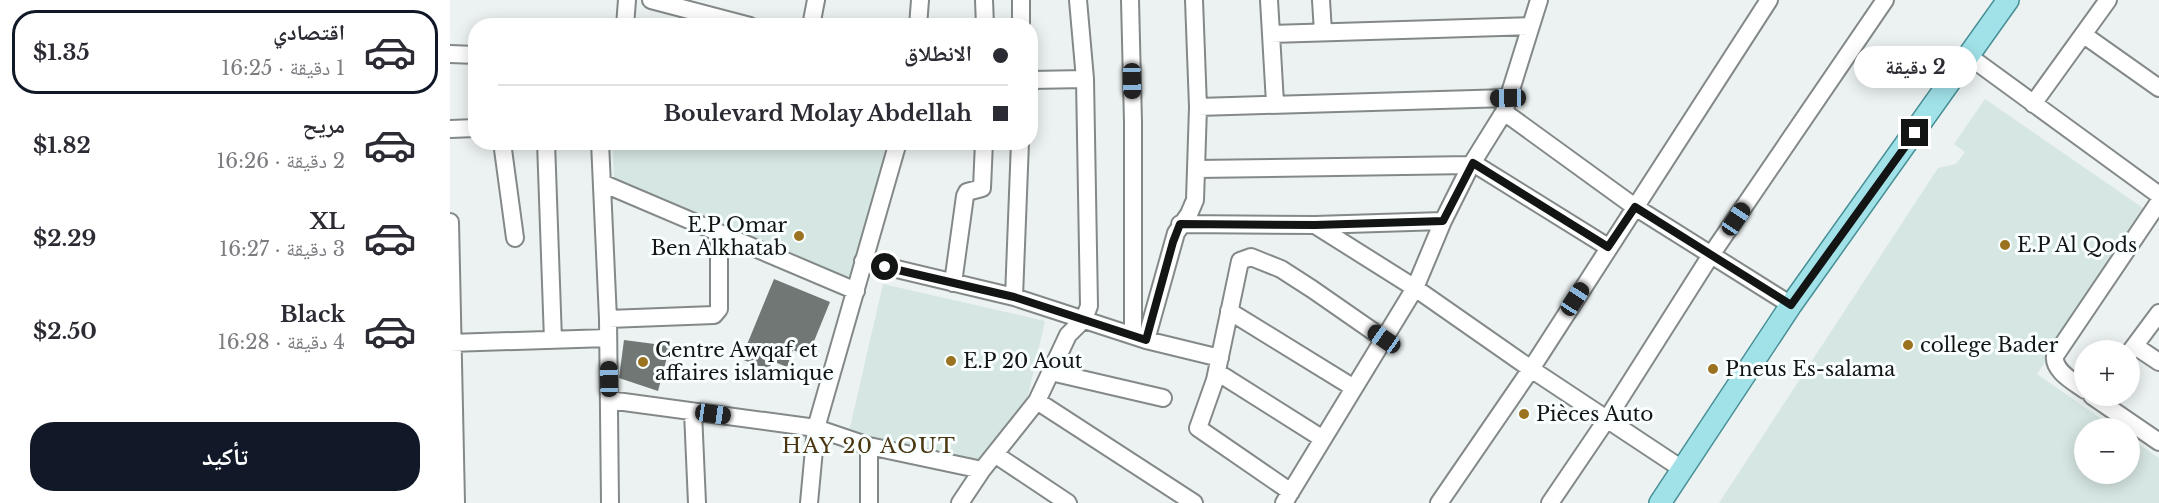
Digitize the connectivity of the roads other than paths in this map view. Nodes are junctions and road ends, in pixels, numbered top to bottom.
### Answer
1 (627, 0) edge
2 (651, 0) edge
3 (816, 0) edge
4 (920, 0) edge
5 (984, 0) edge
6 (1021, 0) edge
7 (1078, 0) edge
8 (1130, 0) edge
9 (1194, 0) edge
10 (1269, 0) edge
11 (1321, 0) edge
12 (1539, 0) edge
13 (1769, 0) edge
14 (1885, 0) edge
15 (2008, 0) edge
16 (2108, 0) edge
17 (626, 18) edge
18 (720, 18) edge
19 (813, 18) edge
20 (919, 18) edge
21 (985, 18) edge
22 (1021, 18) edge
23 (1531, 26) junction
24 (1323, 32) junction
25 (1271, 34) junction
26 (2084, 35) junction
27 (450, 54) edge
28 (468, 55) edge
29 (1970, 57) junction
30 (1085, 79) junction
31 (1038, 81) edge
32 (2159, 88) edge
33 (1275, 103) junction
34 (2033, 104) junction
35 (1506, 105) junction
36 (1198, 106) junction
37 (468, 128) edge
38 (450, 129) edge
39 (503, 150) edge
40 (546, 150) edge
41 (600, 150) edge
42 (896, 150) edge
43 (984, 150) edge
44 (1020, 150) edge
45 (1472, 164) junction
46 (1196, 169) junction
47 (602, 183) junction
48 (2158, 194) edge
49 (1635, 207) junction
50 (1443, 221) junction
51 (450, 222) edge
52 (1180, 224) junction
53 (1315, 225) junction
54 (719, 232) junction
55 (515, 238) dead end
56 (1608, 247) junction
57 (1711, 255) junction
58 (863, 261) junction
59 (953, 283) junction
60 (1415, 288) junction
61 (856, 291) junction
62 (1014, 297) junction
63 (1791, 305) junction
64 (1229, 310) junction
65 (2159, 313) edge
66 (609, 319) junction
67 (1084, 319) junction
68 (1139, 337) junction
69 (608, 338) junction
70 (1384, 339) junction
71 (553, 340) junction
72 (2139, 340) edge
73 (452, 343) edge
74 (2140, 353) edge
75 (2159, 362) edge
76 (1219, 365) junction
77 (1531, 369) junction
78 (1051, 372) junction
79 (2074, 381) edge
80 (1354, 388) junction
81 (1163, 398) dead end
82 (609, 399) junction
83 (1037, 401) junction
84 (2108, 406) edge
85 (693, 412) junction
86 (1607, 419) junction
87 (816, 428) junction
88 (1323, 438) junction
89 (2159, 442) edge
90 (869, 446) junction
91 (996, 455) junction
92 (1682, 469) junction
93 (982, 470) junction
94 (1287, 497) edge
95 (967, 501) edge
96 (456, 503) edge
97 (610, 503) edge
98 (697, 503) edge
99 (809, 503) edge
100 (869, 503) edge
101 (1068, 503) edge
102 (1194, 503) edge
103 (1439, 503) edge
104 (1550, 503) edge
105 (1660, 503) edge

1 - 17 street
2 - 18 street
3 - 19 street
4 - 20 street
5 - 21 street
6 - 22 street
7 - 30 street
8 - 68 street
9 - 36 street
10 - 25 street
11 - 24 street
12 - 23 street
13 - 49 street
14 - 57 street
15 - 29 main road
16 - 26 street
23 - 24 street
23 - 35 street
24 - 25 street
25 - 33 street
26 - 32 street
26 - 34 street
27 - 28 street
29 - 34 street
29 - 63 main road
30 - 31 street
30 - 67 street
33 - 35 street
33 - 36 street
34 - 48 street
35 - 45 street
35 - 49 street
36 - 46 street
37 - 38 street
39 - 55 street
40 - 71 street
41 - 47 street
42 - 58 street
43 - 59 street
44 - 62 street
45 - 46 street
45 - 50 street
45 - 56 street
46 - 52 street
47 - 54 street
47 - 66 street
48 - 79 street
49 - 56 street
49 - 57 street
50 - 53 street
50 - 60 street
51 - 73 street
52 - 53 street
52 - 68 street
53 - 60 street
54 - 61 street
54 - 66 street
56 - 77 street
57 - 63 street
57 - 86 street
58 - 59 street
58 - 61 street
59 - 62 street
60 - 70 street
60 - 77 street
61 - 87 street
62 - 67 street
63 - 92 main road
64 - 70 street
64 - 76 street
64 - 80 street
65 - 72 street
66 - 69 street
67 - 68 street
67 - 78 street
68 - 76 street
69 - 71 street
69 - 82 street
70 - 80 street
71 - 73 street
73 - 96 street
74 - 75 street
76 - 88 street
76 - 94 street
77 - 86 street
77 - 103 street
78 - 81 street
78 - 83 street
80 - 88 street
82 - 85 street
82 - 97 street
83 - 91 street
83 - 102 street
84 - 89 street
85 - 87 street
85 - 98 street
86 - 92 street
86 - 104 street
87 - 90 street
87 - 99 street
88 - 94 street
90 - 93 street
90 - 100 street
91 - 93 street
91 - 101 street
92 - 105 main road
93 - 95 street

